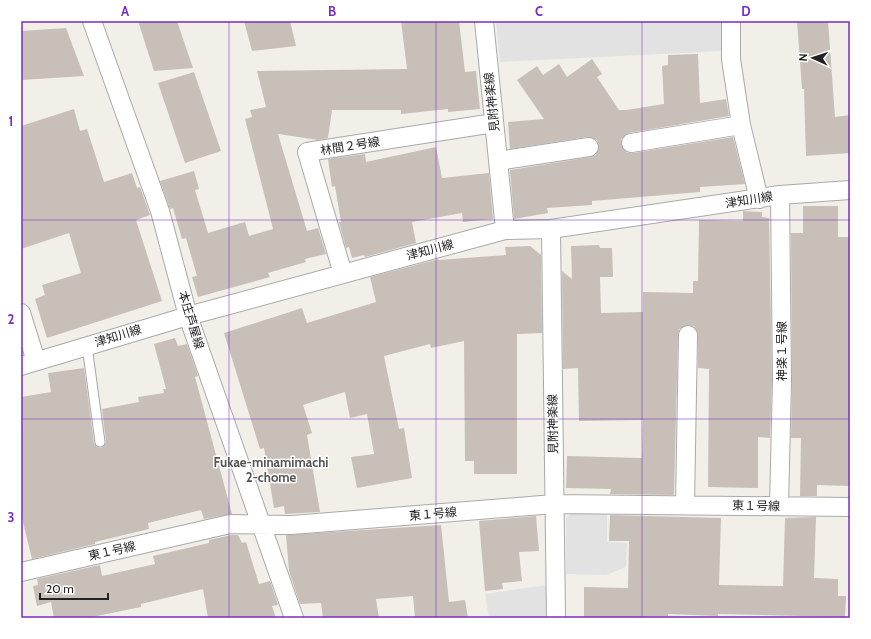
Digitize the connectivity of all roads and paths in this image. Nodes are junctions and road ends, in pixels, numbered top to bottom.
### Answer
1 (92, 21) edge
2 (484, 21) edge
3 (731, 21) edge
4 (494, 123) junction
5 (741, 125) junction
6 (631, 142) dead end
7 (589, 147) dead end
8 (498, 161) junction
9 (850, 190) edge
10 (780, 195) junction
11 (759, 199) junction
12 (551, 229) junction
13 (505, 230) junction
14 (343, 274) junction
15 (21, 312) edge
16 (188, 316) junction
17 (688, 335) dead end
18 (87, 346) junction
19 (28, 363) edge
20 (100, 442) dead end
21 (554, 504) junction
22 (685, 504) junction
23 (779, 506) junction
24 (850, 506) edge
25 (261, 524) junction
26 (21, 572) edge
27 (294, 618) edge
28 (556, 618) edge

1 - 16 street, 本庄芦屋線
2 - 4 street, 見附神楽線
3 - 5 street
4 - 8 street, 見附神楽線
4 - 14 street, 林間２号線
5 - 6 street
5 - 11 street
7 - 8 street
8 - 13 street, 見附神楽線
9 - 10 street, 津知川線
10 - 11 street, 津知川線
10 - 23 street, 神楽１号線
11 - 12 street, 津知川線
12 - 13 street, 津知川線
12 - 21 street, 見附神楽線
13 - 14 street, 津知川線
14 - 16 street, 津知川線
15 - 19 street
16 - 18 street, 津知川線
16 - 25 street, 本庄芦屋線
17 - 22 street
18 - 19 street, 津知川線
18 - 20 lane
21 - 22 street, 東１号線
21 - 25 street, 東１号線
21 - 28 street, 見附神楽線
22 - 23 street, 東１号線
23 - 24 street, 東１号線
25 - 26 street, 東１号線
25 - 27 street, 本庄芦屋線

